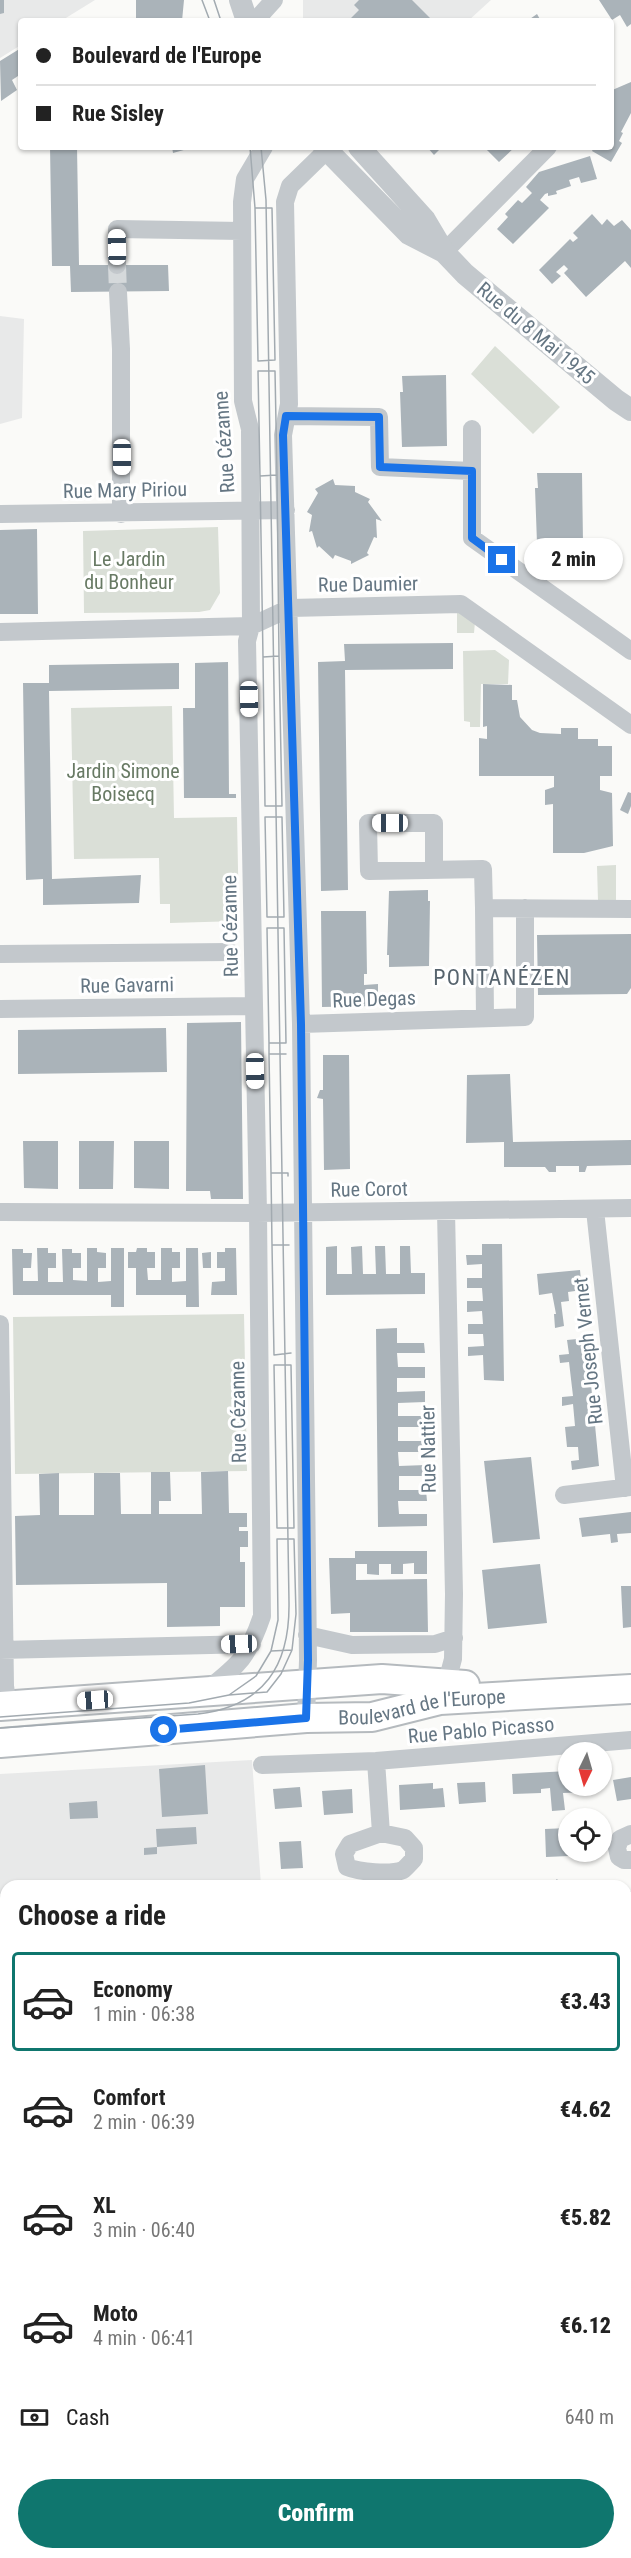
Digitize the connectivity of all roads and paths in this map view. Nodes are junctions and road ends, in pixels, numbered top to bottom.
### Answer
1 (240, 0) edge
2 (274, 0) edge
3 (246, 18) edge
4 (258, 18) edge
5 (262, 150) edge
6 (323, 150) edge
7 (327, 150) edge
8 (362, 150) edge
9 (545, 150) edge
10 (242, 231) junction
11 (444, 252) junction
12 (117, 265) tunnel mouth
13 (118, 292) tunnel mouth
14 (631, 410) edge
15 (286, 416) junction
16 (472, 429) dead end
17 (472, 471) junction
18 (286, 510) junction
19 (251, 511) junction
20 (0, 514) edge
21 (121, 514) junction
22 (290, 608) junction
23 (251, 626) junction
24 (0, 632) edge
25 (631, 651) edge
26 (631, 725) edge
27 (434, 869) dead end
28 (484, 908) junction
29 (525, 908) junction
30 (631, 909) edge
31 (230, 952) dead end
32 (0, 954) edge
33 (254, 1006) junction
34 (0, 1009) edge
35 (485, 1018) junction
36 (301, 1024) junction
37 (631, 1208) edge
38 (595, 1210) junction
39 (446, 1211) junction
40 (0, 1212) edge
41 (301, 1212) junction
42 (258, 1213) junction
43 (0, 1323) edge
44 (628, 1487) edge
45 (564, 1495) dead end
46 (307, 1635) junction
47 (454, 1638) junction
48 (252, 1644) junction
49 (3, 1650) edge
50 (631, 1671) edge
51 (307, 1685) junction
52 (447, 1685) junction
53 (631, 1689) edge
54 (207, 1690) junction
55 (4, 1706) edge
56 (306, 1718) junction
57 (631, 1740) edge
58 (0, 1743) edge
59 (376, 1761) junction
60 (262, 1766) dead end
61 (381, 1833) dead end
62 (631, 1834) edge
63 (631, 1860) edge

1 - 3 street
2 - 4 street
5 - 10 street, Rue Cézanne
6 - 15 street
7 - 11 street, Rue du 8 Mai 1945
8 - 11 street, Rue du 8 Mai 1945
9 - 11 street
10 - 12 street
10 - 19 street, Rue Cézanne
11 - 14 street, Rue du 8 Mai 1945
13 - 21 street
15 - 17 street
15 - 18 street
16 - 17 street
17 - 25 street
18 - 19 street, Rue Mary Piriou
18 - 22 street
19 - 21 street, Rue Mary Piriou
19 - 23 street, Rue Cézanne
20 - 21 street, Rue Mary Piriou
22 - 23 street, Rue Daumier
22 - 26 street, Rue Daumier
22 - 36 street
23 - 24 street, Rue Daumier
23 - 33 street, Rue Cézanne
27 - 28 street
28 - 29 street
28 - 35 street
29 - 30 street
29 - 35 street, Rue Degas
31 - 32 street, Rue Gavarni
33 - 34 street, Rue Gavarni
33 - 42 street, Rue Cézanne
35 - 36 street, Rue Degas
36 - 41 street
37 - 38 street, Rue Corot
38 - 39 street, Rue Corot
38 - 44 street, Rue Joseph Vernet
39 - 41 street, Rue Corot
39 - 47 street, Rue Nattier
40 - 42 street, Rue Corot
41 - 42 street, Rue Corot
41 - 46 street
42 - 48 street, Rue Cézanne
43 - 49 street
44 - 45 street
46 - 47 street
46 - 51 street
47 - 52 street, Rue Nattier
48 - 49 street
48 - 54 street, Rue Cézanne
49 - 55 street
50 - 52 main road, Boulevard de l'Europe
51 - 52 main road, Boulevard de l'Europe
51 - 54 main road, Boulevard de l'Europe
51 - 56 street
53 - 56 main road, Boulevard de l'Europe
54 - 55 main road, Boulevard de l'Europe
56 - 58 main road, Boulevard de l'Europe
57 - 59 street, Rue Pablo Picasso
59 - 60 street, Rue Pablo Picasso
59 - 61 street
62 - 63 street

